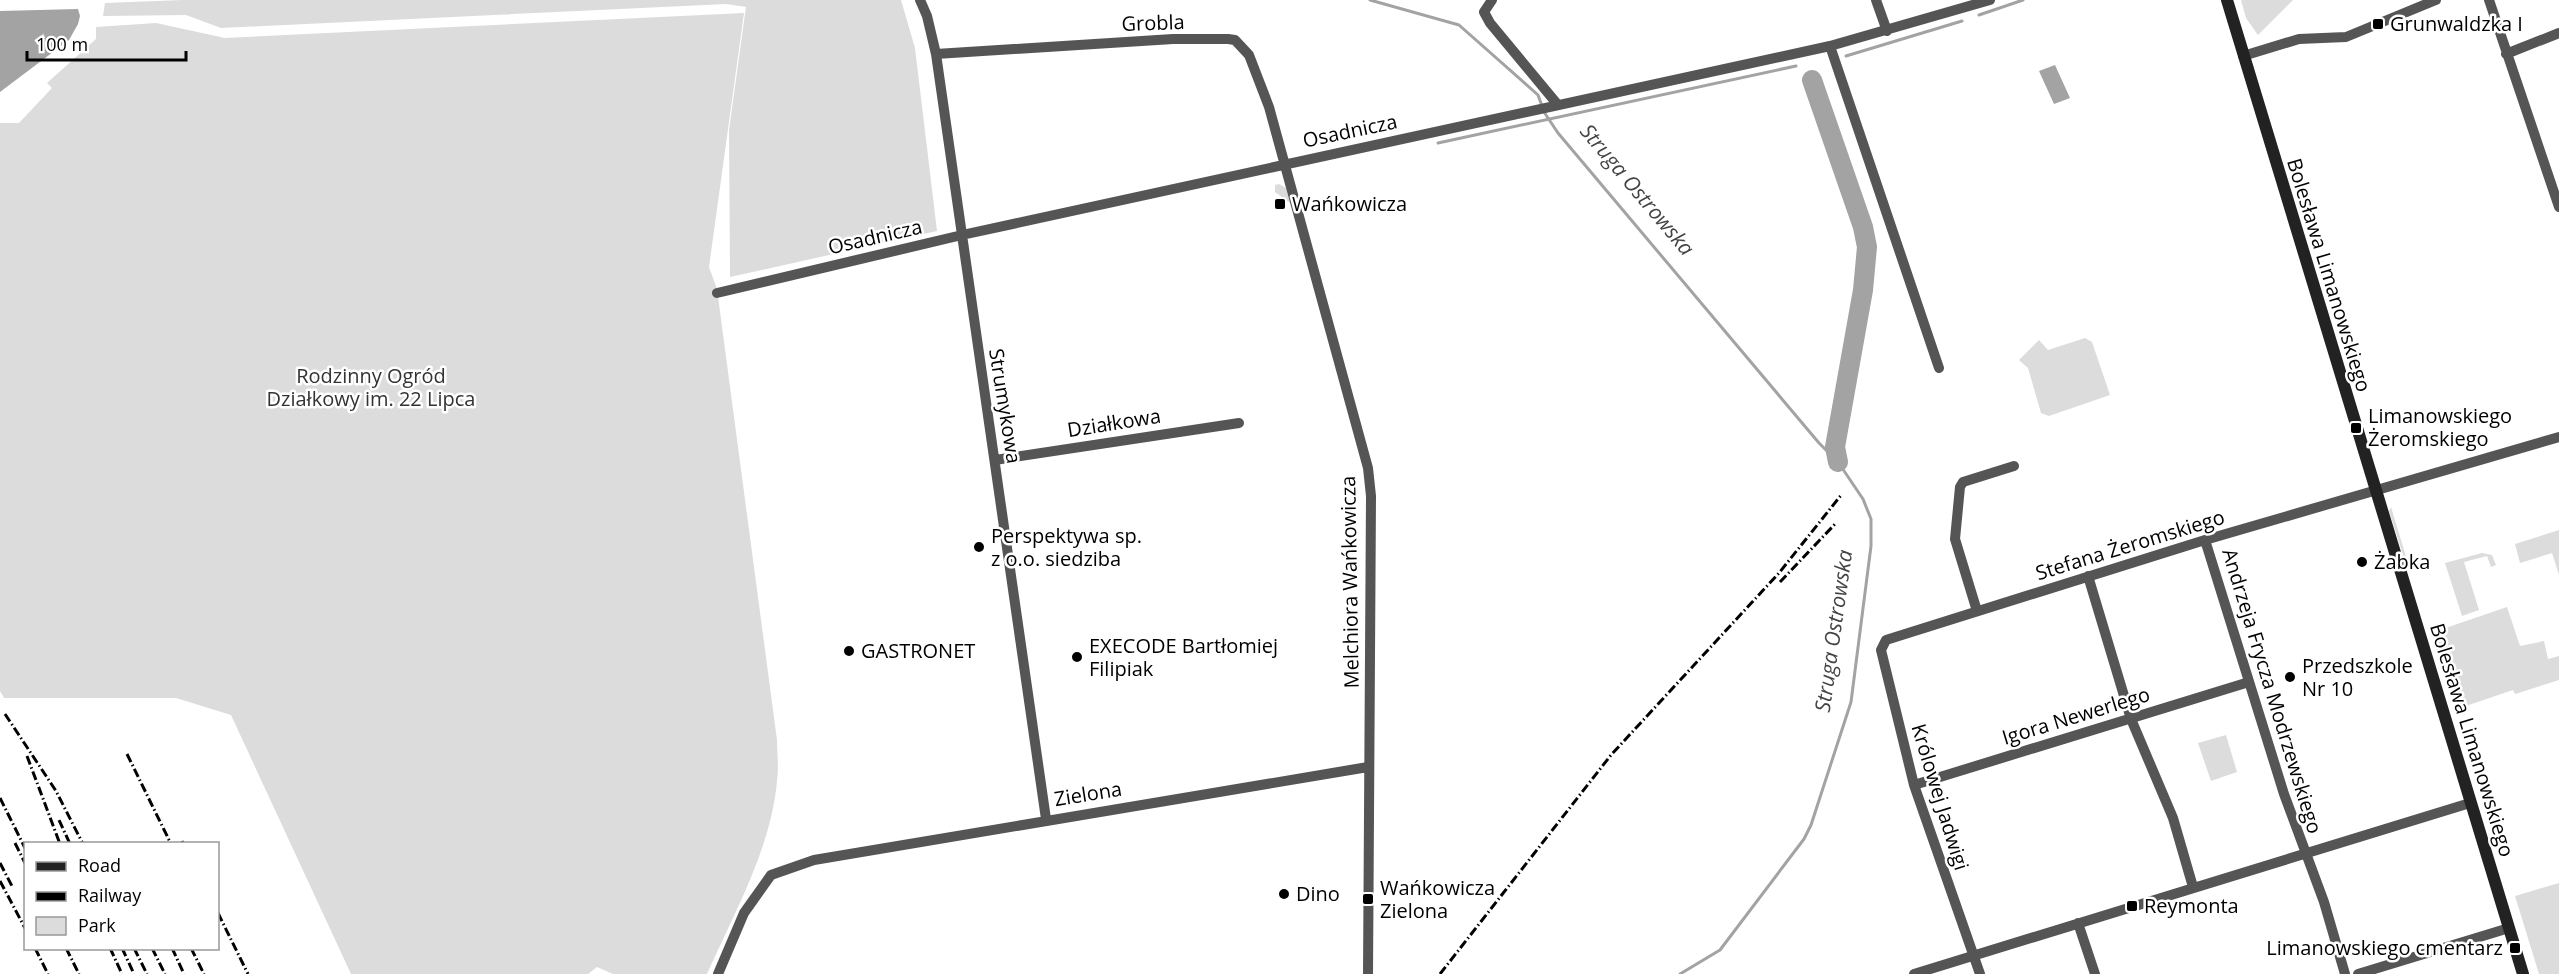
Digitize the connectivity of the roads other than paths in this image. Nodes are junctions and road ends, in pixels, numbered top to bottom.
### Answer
1 (920, 0) edge
2 (1876, 0) edge
3 (1990, 0) edge
4 (2227, 0) edge
5 (2436, 0) edge
6 (2489, 0) edge
7 (1494, 1) edge
8 (1887, 31) junction
9 (2559, 33) edge
10 (1830, 46) junction
11 (936, 54) junction
12 (2506, 54) junction
13 (2242, 56) junction
14 (1558, 105) junction
15 (1285, 164) junction
16 (2554, 175) edge
17 (2559, 207) edge
18 (962, 235) junction
19 (717, 293) dead end
20 (1939, 368) dead end
21 (1239, 423) dead end
22 (2559, 437) edge
23 (995, 460) junction
24 (2014, 466) dead end
25 (2374, 490) junction
26 (2205, 540) junction
27 (2088, 576) junction
28 (1977, 611) junction
29 (1897, 635) joint
30 (2249, 682) junction
31 (2131, 719) junction
32 (1368, 767) junction
33 (1914, 785) junction
34 (2470, 803) junction
35 (1046, 819) junction
36 (2304, 853) junction
37 (2193, 887) junction
38 (2078, 923) junction
39 (2509, 928) junction
40 (1972, 956) junction
41 (718, 974) edge
42 (1368, 974) edge
43 (1914, 974) edge
44 (1980, 974) edge
45 (2095, 974) edge
46 (2345, 974) edge
47 (2358, 974) edge
48 (2523, 974) edge

1 - 11 street, Strumykowa
2 - 8 street
3 - 8 street, Osadnicza
4 - 13 street, Bolesława Limanowskiego
5 - 13 street
6 - 12 street
7 - 14 street
8 - 10 street, Osadnicza
9 - 12 street
10 - 14 street, Osadnicza
10 - 20 street
11 - 15 street, Grobla
11 - 18 street, Strumykowa
12 - 16 street
13 - 25 street, Bolesława Limanowskiego
14 - 15 street, Osadnicza
15 - 18 street, Osadnicza
15 - 32 street, Melchiora Wańkowicza
16 - 17 street
18 - 19 street, Osadnicza
18 - 23 street, Strumykowa
21 - 23 street, Działkowa
22 - 25 street, Stefana Żeromskiego
23 - 35 street, Strumykowa
24 - 28 street
25 - 26 street, Stefana Żeromskiego
25 - 34 street, Bolesława Limanowskiego
26 - 27 street, Stefana Żeromskiego
26 - 30 street, Andrzeja Frycza Modrzewskiego
27 - 28 street, Stefana Żeromskiego
27 - 31 street
28 - 29 street, Stefana Żeromskiego
29 - 33 street, Królowej Jadwigi
30 - 31 street, Igora Newerlego
30 - 36 street, Andrzeja Frycza Modrzewskiego
31 - 33 street, Igora Newerlego
31 - 37 street
32 - 35 street, Zielona
32 - 42 street, Melchiora Wańkowicza
33 - 40 street, Królowej Jadwigi
34 - 36 street
34 - 39 street, Bolesława Limanowskiego
35 - 41 street, Zielona
36 - 37 street
36 - 46 street, Andrzeja Frycza Modrzewskiego
37 - 38 street
38 - 40 street
38 - 45 street
39 - 47 street
39 - 48 street, Bolesława Limanowskiego
40 - 43 street
40 - 44 street, Królowej Jadwigi

